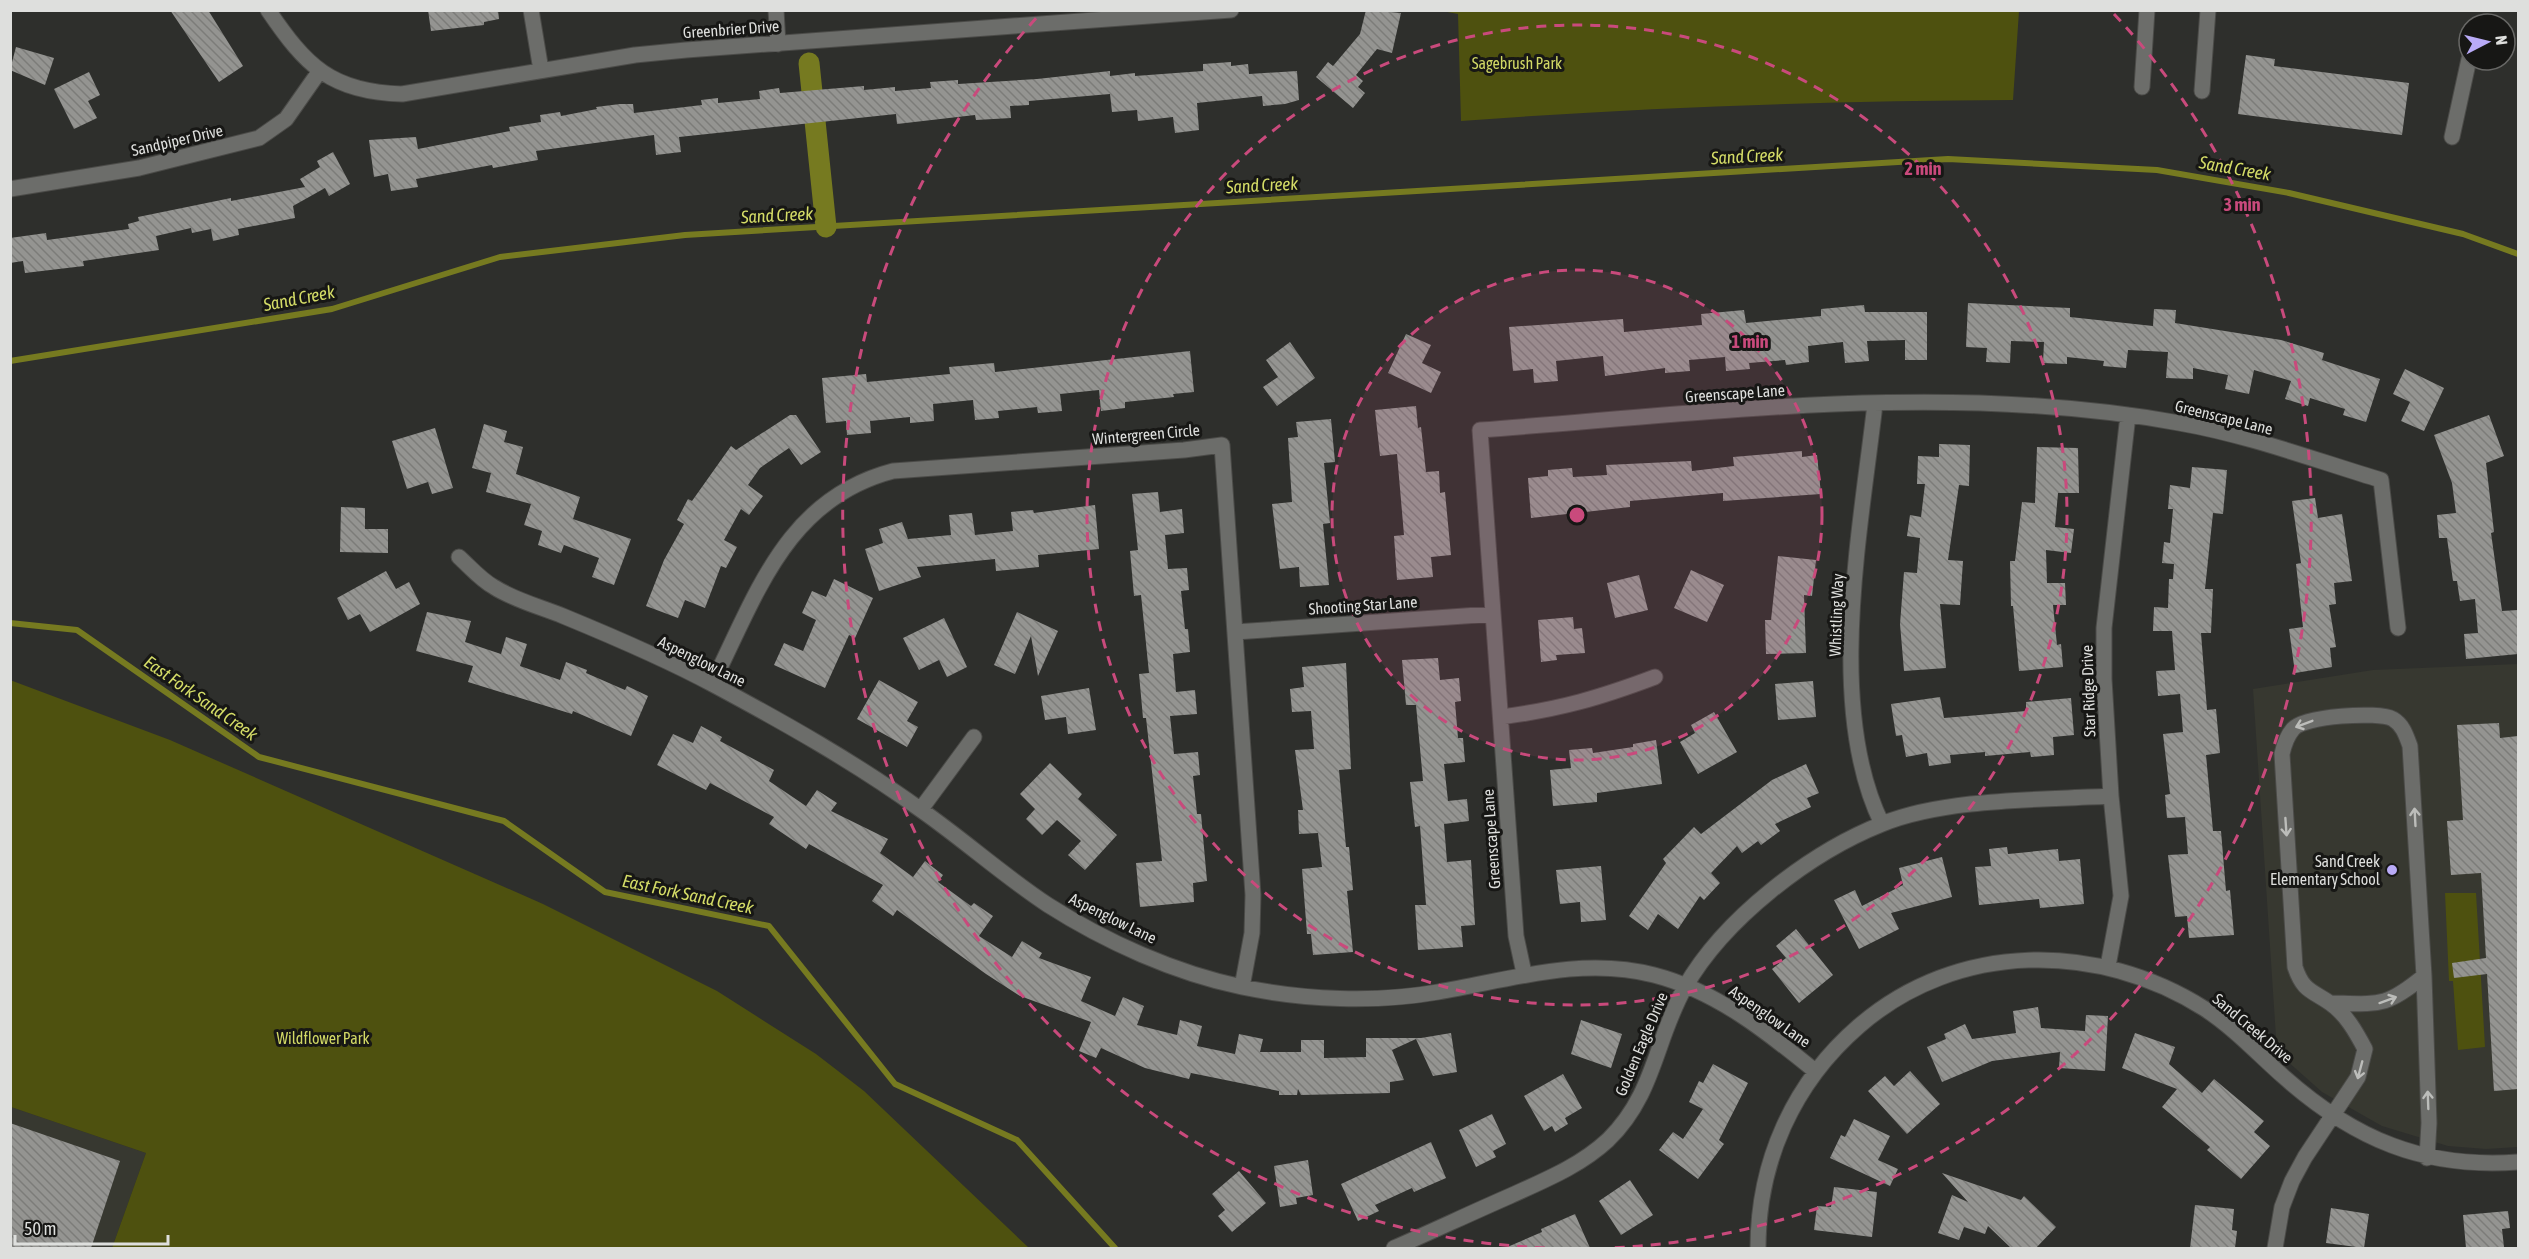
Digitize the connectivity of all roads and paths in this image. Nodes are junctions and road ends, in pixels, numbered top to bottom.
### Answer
1 (268, 10) edge
2 (531, 10) edge
3 (776, 10) edge
4 (1231, 10) edge
5 (2147, 10) edge
6 (2208, 10) edge
7 (778, 44) junction
8 (541, 70) junction
9 (319, 72) junction
10 (2466, 72) edge
11 (2142, 87) dead end
12 (2202, 91) dead end
13 (2452, 137) dead end
14 (11, 184) edge
15 (1875, 404) junction
16 (2128, 415) junction
17 (459, 557) dead end
18 (1493, 614) junction
19 (2398, 628) dead end
20 (1234, 632) junction
21 (1655, 677) dead end
22 (712, 684) junction
23 (1501, 717) junction
24 (974, 737) dead end
25 (2111, 796) junction
26 (921, 809) junction
27 (1882, 824) junction
28 (2108, 966) junction
29 (1524, 973) junction
30 (2424, 976) junction
31 (1686, 985) junction
32 (1242, 987) junction
33 (2330, 1004) junction
34 (1815, 1071) junction
35 (2334, 1116) junction
36 (2427, 1158) junction
37 (2518, 1162) edge
38 (1394, 1248) edge
39 (1758, 1248) edge
40 (2275, 1248) edge

1 - 9 street, Greenbrier Drive
2 - 8 street
3 - 7 street
4 - 7 street, Greenbrier Drive
5 - 11 street
6 - 12 street
7 - 8 street, Greenbrier Drive
8 - 9 street, Greenbrier Drive
9 - 14 street, Sandpiper Drive
10 - 13 street
15 - 16 street, Greenscape Lane
15 - 18 street, Greenscape Lane
15 - 27 street, Whistling Way
16 - 19 street, Greenscape Lane
16 - 25 street, Star Ridge Drive
17 - 22 street, Aspenglow Lane
18 - 20 street, Shooting Star Lane
18 - 23 street, Greenscape Lane
20 - 22 street, Wintergreen Circle
20 - 32 street, Wintergreen Circle
21 - 23 street
22 - 26 street, Aspenglow Lane
23 - 29 street, Greenscape Lane
24 - 26 street
25 - 27 street, Golden Eagle Drive
25 - 28 street, Star Ridge Drive
26 - 32 street, Aspenglow Lane
27 - 31 street, Golden Eagle Drive
28 - 34 street, Sand Creek Drive
28 - 35 street, Sand Creek Drive
29 - 31 street, Aspenglow Lane
29 - 32 street, Aspenglow Lane
33 -> 30 street
30 -> 33 street
36 -> 30 street
31 - 34 street, Aspenglow Lane
31 - 38 street, Golden Eagle Drive
33 -> 35 street
34 - 39 street, Sand Creek Drive
35 - 36 street, Sand Creek Drive
35 - 40 street
36 - 37 street, Sand Creek Drive

